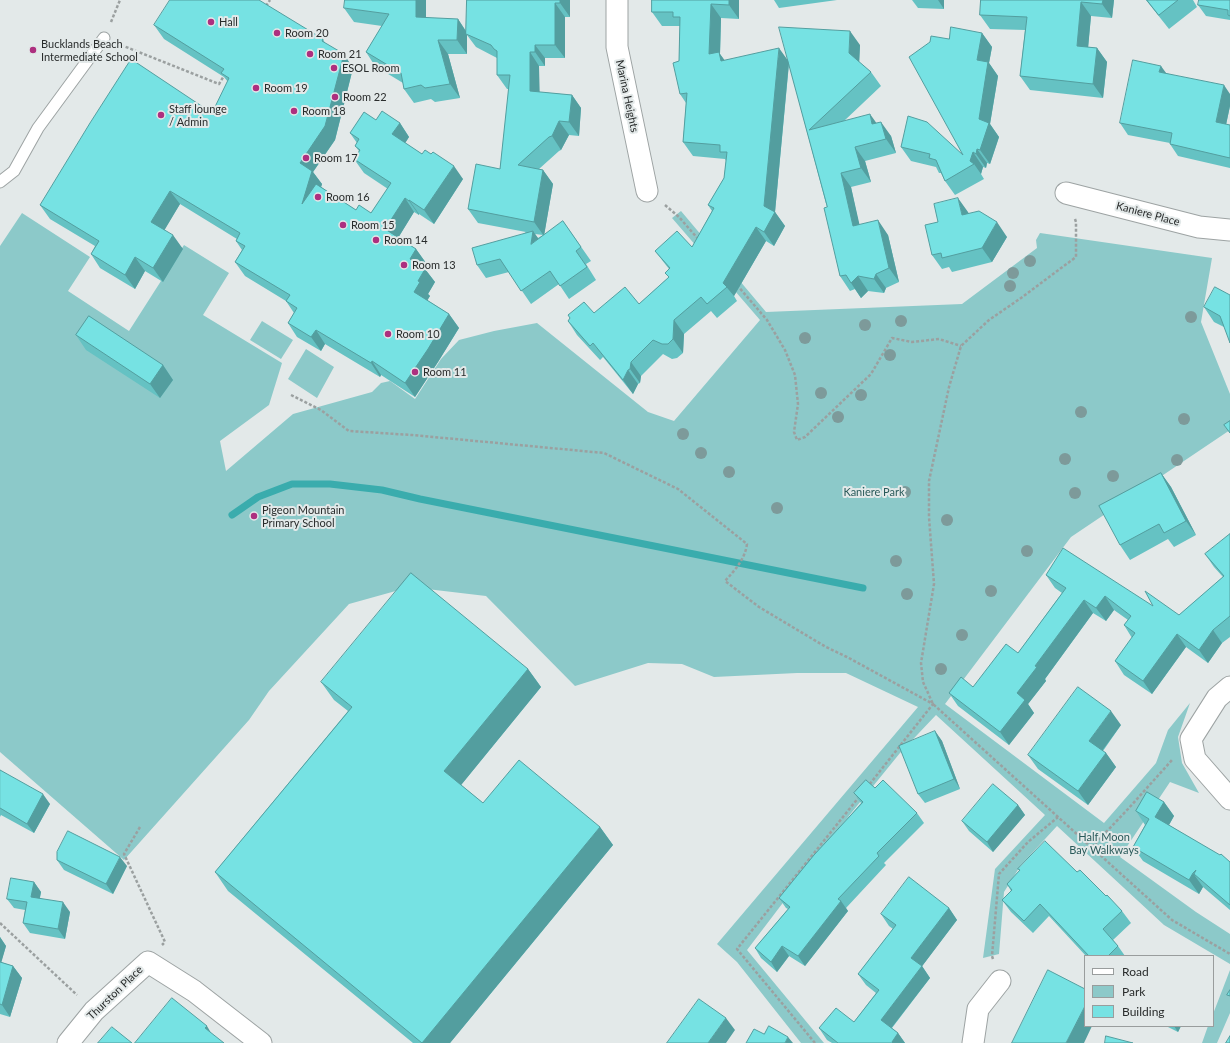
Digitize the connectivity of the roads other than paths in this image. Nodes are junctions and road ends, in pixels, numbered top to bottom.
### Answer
1 (617, 0) edge
2 (104, 38) road end
3 (0, 182) edge
4 (647, 191) road end
5 (1066, 193) road end
6 (1230, 230) edge
7 (1230, 687) edge
8 (1230, 799) edge
9 (1000, 982) road end
10 (68, 1043) edge
11 (260, 1043) edge
12 (972, 1043) edge

1 - 4 street, Marina Heights
2 - 3 lane
5 - 6 street, Kaniere Place
7 - 8 street
9 - 12 street
10 - 11 street, Thurston Place

